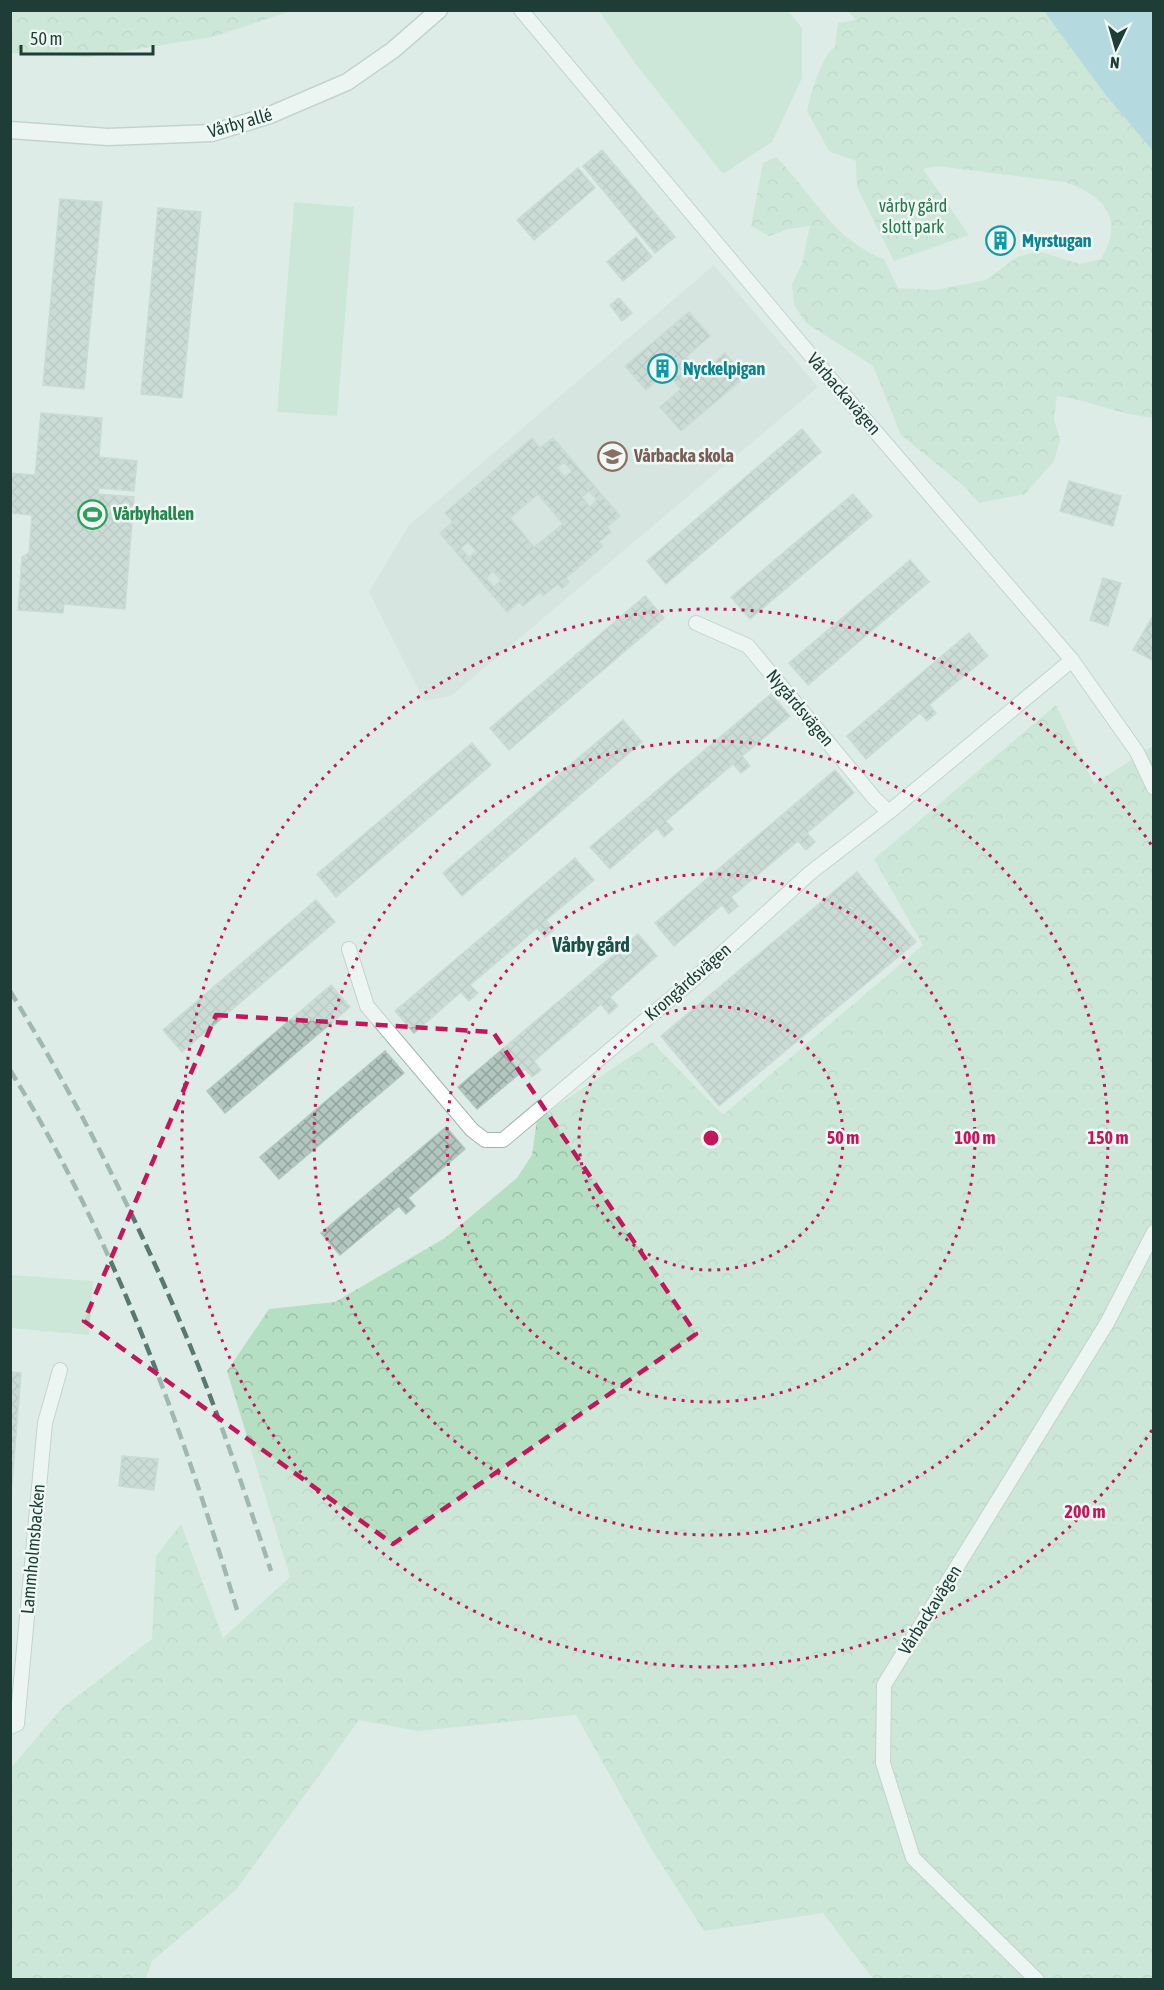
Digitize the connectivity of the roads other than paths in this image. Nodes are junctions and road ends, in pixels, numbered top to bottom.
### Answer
1 (439, 10) edge
2 (521, 10) edge
3 (10, 130) edge
4 (696, 623) dead end
5 (1072, 660) junction
6 (1154, 788) edge
7 (889, 812) junction
8 (349, 949) dead end
9 (1154, 1232) edge
10 (60, 1370) dead end
11 (10, 1727) edge
12 (1037, 1980) edge

1 - 3 street, Vårby allé
2 - 5 street, Vårbackavägen
4 - 7 street, Nygårdsvägen
5 - 6 street, Vårbackavägen
5 - 7 street, Krongårdsvägen
7 - 8 street, Krongårdsvägen
9 - 12 street, Vårbackavägen
10 - 11 street, Lammholmsbacken

